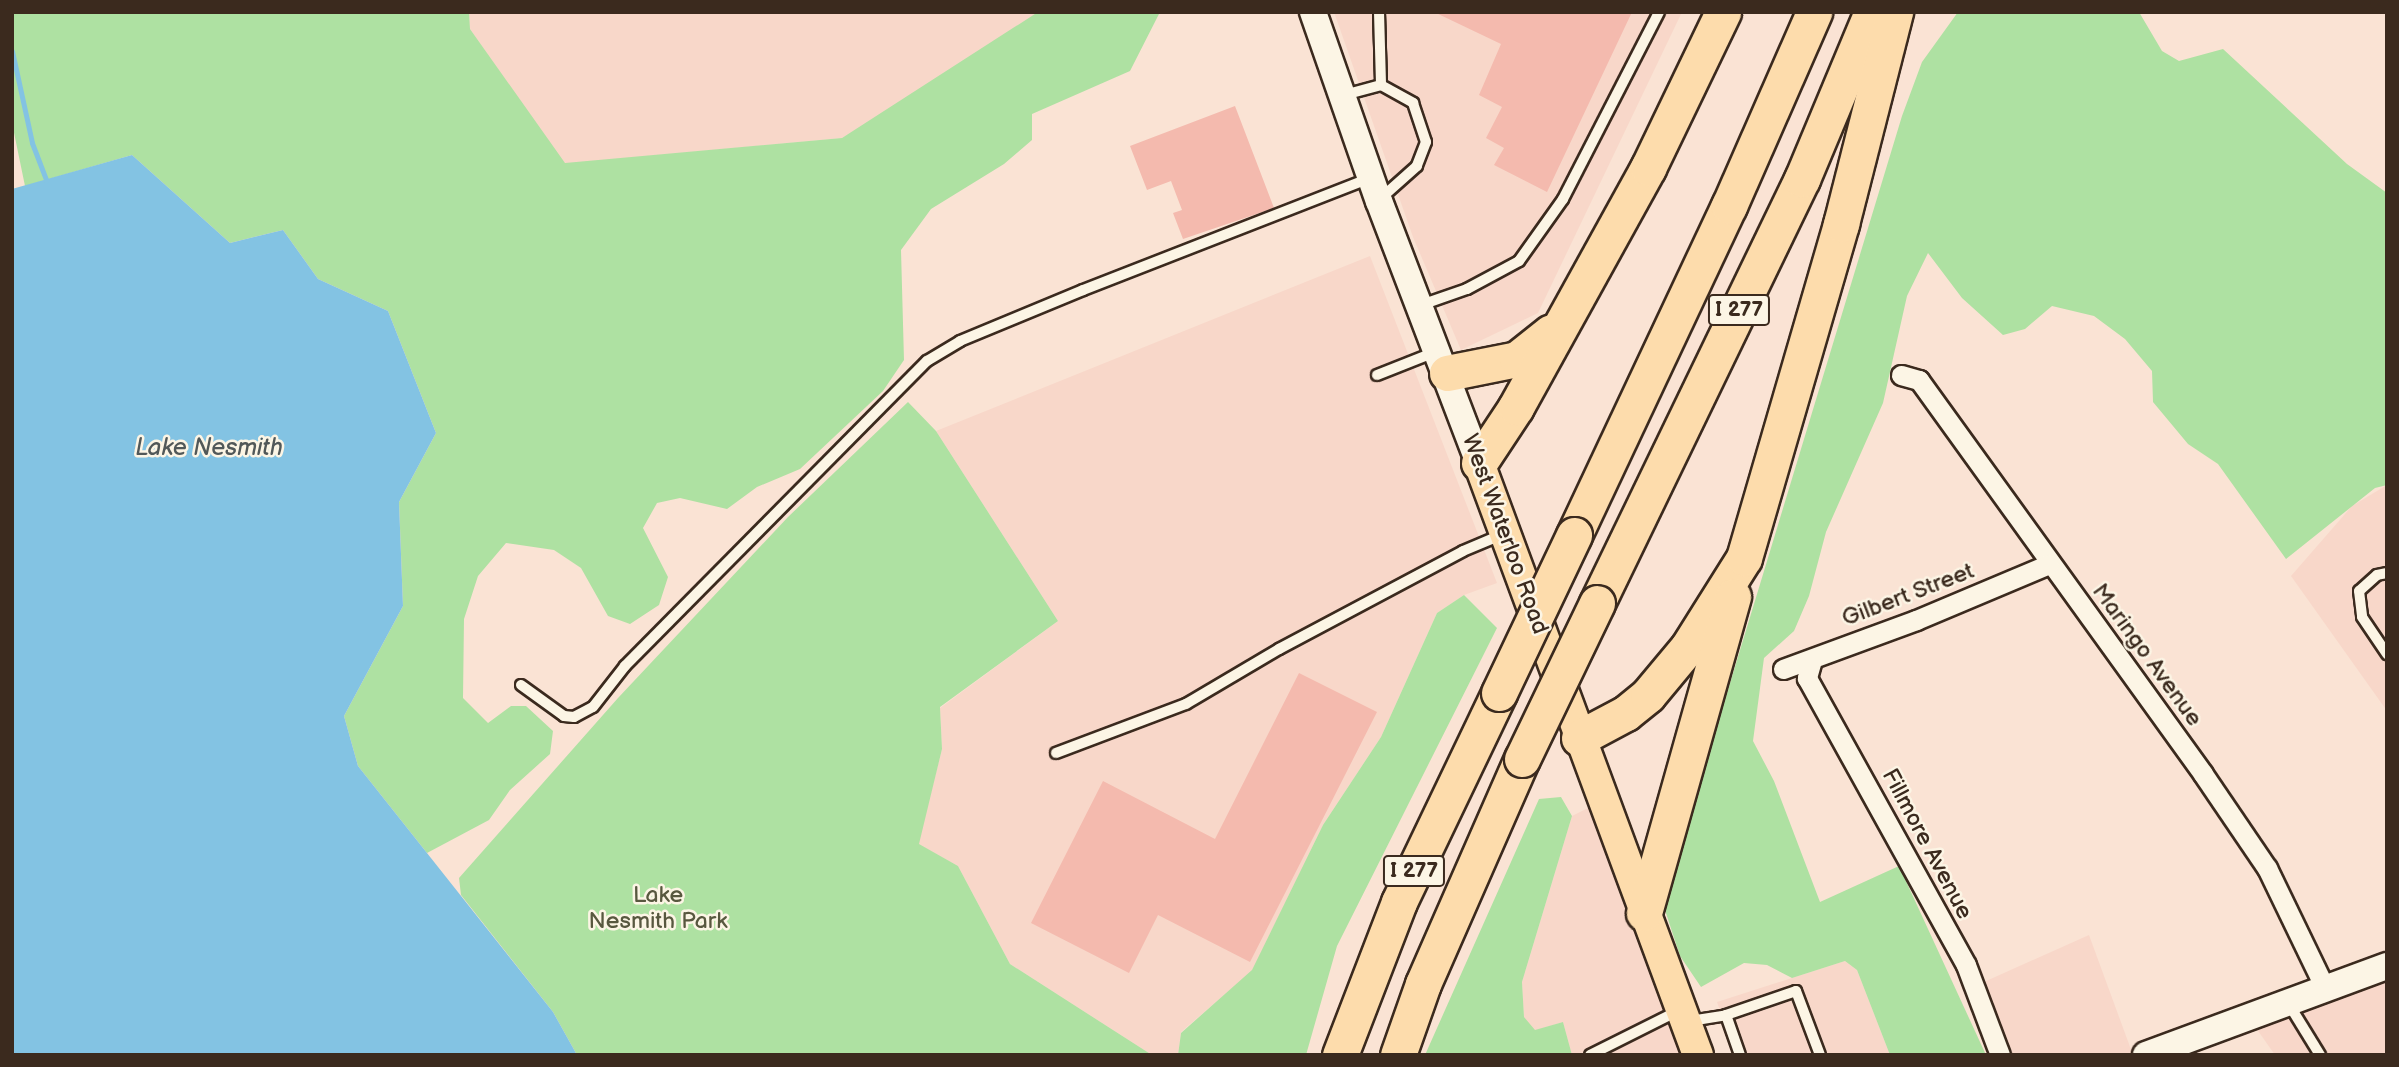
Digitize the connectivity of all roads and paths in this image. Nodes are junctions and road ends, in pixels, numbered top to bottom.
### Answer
1 (1313, 12) edge
2 (1378, 12) edge
3 (1659, 12) edge
4 (1723, 12) edge
5 (1814, 12) edge
6 (1872, 12) edge
7 (1895, 12) edge
8 (1381, 85) junction
9 (1343, 95) junction
10 (1375, 189) junction
11 (1421, 305) junction
12 (1569, 311) junction
13 (1443, 361) junction
14 (1377, 375) dead end
15 (1901, 375) dead end
16 (1479, 463) junction
17 (1505, 534) junction
18 (1744, 558) junction
19 (2049, 564) junction
20 (2387, 573) edge
21 (2387, 654) edge
22 (1812, 660) junction
23 (1783, 668) dead end
24 (521, 685) dead end
25 (1579, 738) junction
26 (1056, 753) dead end
27 (1644, 913) junction
28 (2387, 966) edge
29 (2325, 988) junction
30 (2288, 1003) junction
31 (1726, 1015) junction
32 (1684, 1016) junction
33 (2187, 1048) edge
34 (1340, 1055) edge
35 (1398, 1055) edge
36 (1590, 1055) edge
37 (1698, 1055) edge
38 (1741, 1055) edge
39 (1820, 1055) edge
40 (2000, 1055) edge
41 (2146, 1055) edge
42 (2320, 1055) edge

1 - 9 main road, West Waterloo Road
2 - 8 lane
3 - 11 lane
4 - 12 highway
5 - 34 highway, I 277, bridge
6 - 35 highway, I 277, bridge
7 - 18 highway
8 - 9 lane
8 - 10 lane
9 - 10 main road, West Waterloo Road
10 - 11 main road, West Waterloo Road
10 - 24 lane
11 - 13 main road, West Waterloo Road
12 - 13 highway
12 - 16 highway
13 - 14 lane
13 - 16 main road, West Waterloo Road
15 - 19 street, Maringo Avenue
16 - 17 main road, West Waterloo Road
17 - 25 main road, West Waterloo Road
17 - 26 lane
18 - 25 highway
18 - 27 highway
19 - 22 street, Gilbert Street
19 - 29 street, Maringo Avenue
20 - 21 lane
22 - 23 street, Gilbert Street
22 - 40 street, Fillmore Avenue
25 - 27 main road, West Waterloo Road
27 - 32 main road, West Waterloo Road
28 - 29 main road
29 - 30 main road
30 - 33 main road
30 - 42 lane
31 - 32 lane
31 - 38 lane
31 - 39 lane
32 - 36 lane
32 - 37 main road, West Waterloo Road
33 - 41 main road

